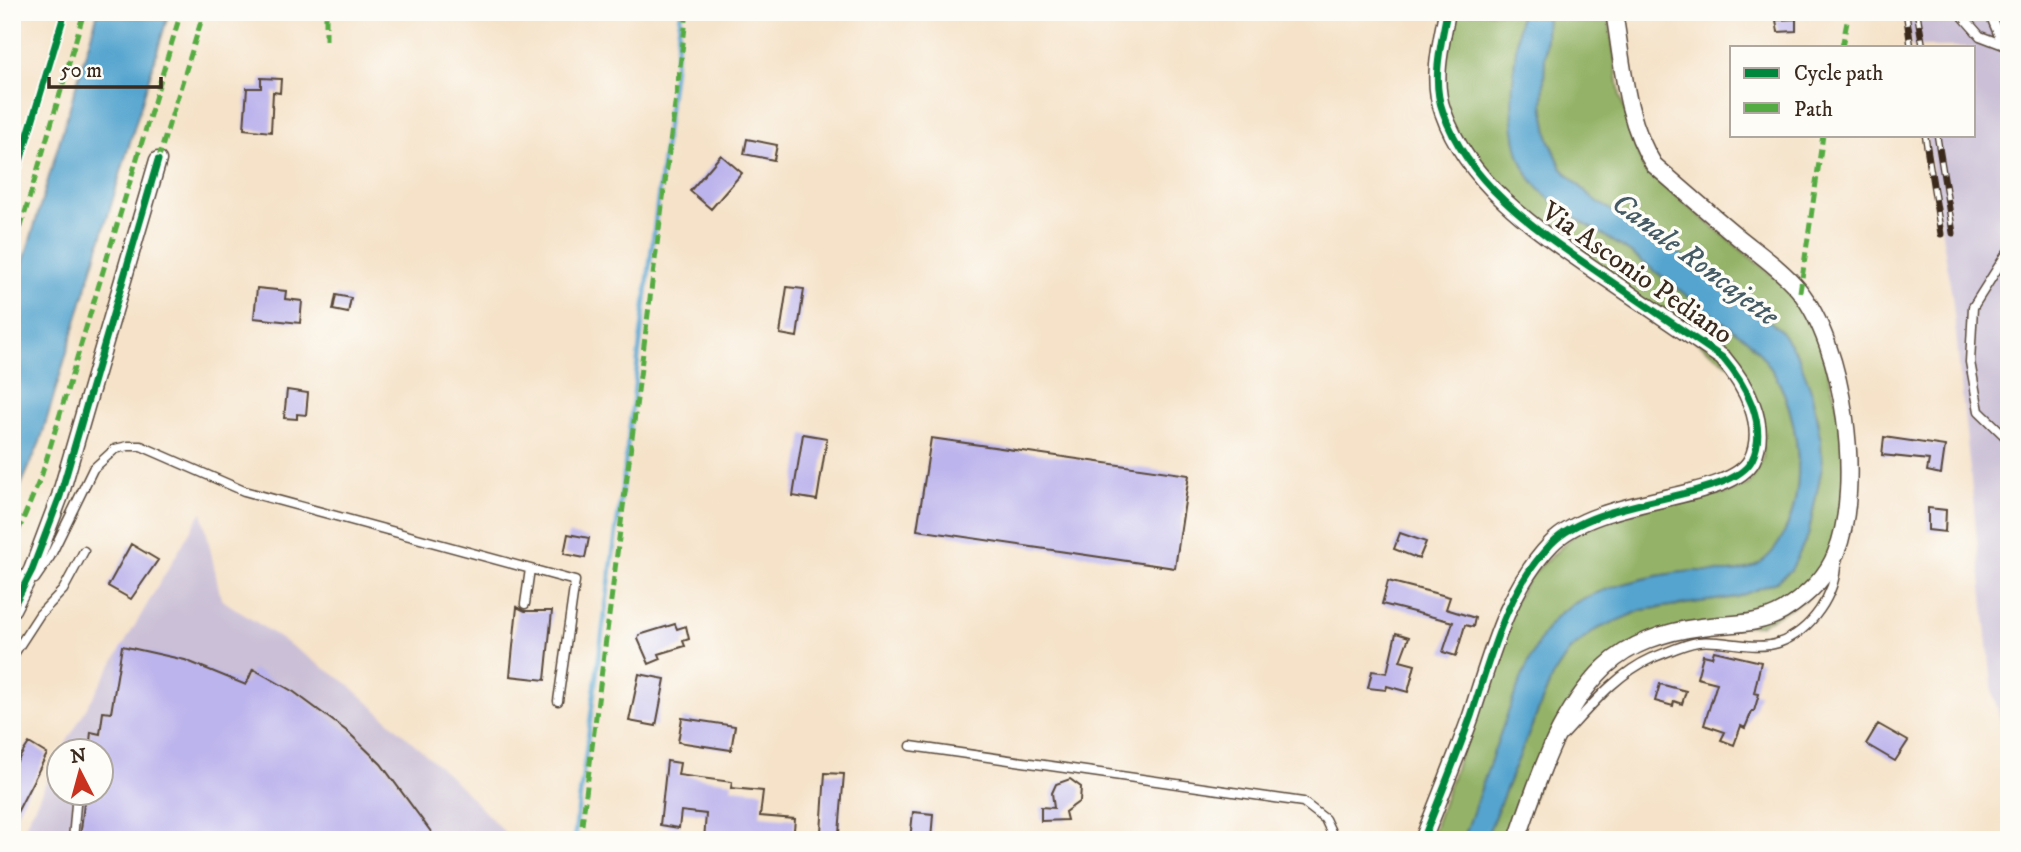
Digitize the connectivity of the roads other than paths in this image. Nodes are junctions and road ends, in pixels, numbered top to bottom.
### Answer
1 (1447, 12) edge
2 (1614, 12) edge
3 (1959, 12) edge
4 (1989, 12) edge
5 (2006, 45) edge
6 (158, 160) dead end
7 (2009, 250) edge
8 (2009, 440) edge
9 (84, 551) dead end
10 (1836, 555) junction
11 (530, 569) junction
12 (15, 604) edge
13 (525, 604) dead end
14 (12, 657) edge
15 (558, 701) dead end
16 (911, 746) dead end
17 (1552, 747) junction
18 (76, 806) edge
19 (73, 840) edge
20 (1335, 840) edge
21 (1423, 840) edge
22 (1517, 840) edge

1 - 21 street, Via Asconio Pediano
2 - 10 street
3 - 5 lane
4 - 5 lane
6 - 12 street
7 - 8 lane
9 - 14 lane
10 - 17 street
10 - 17 lane
11 - 12 lane
11 - 13 lane
11 - 15 lane
16 - 20 lane
17 - 22 street
18 - 19 lane

